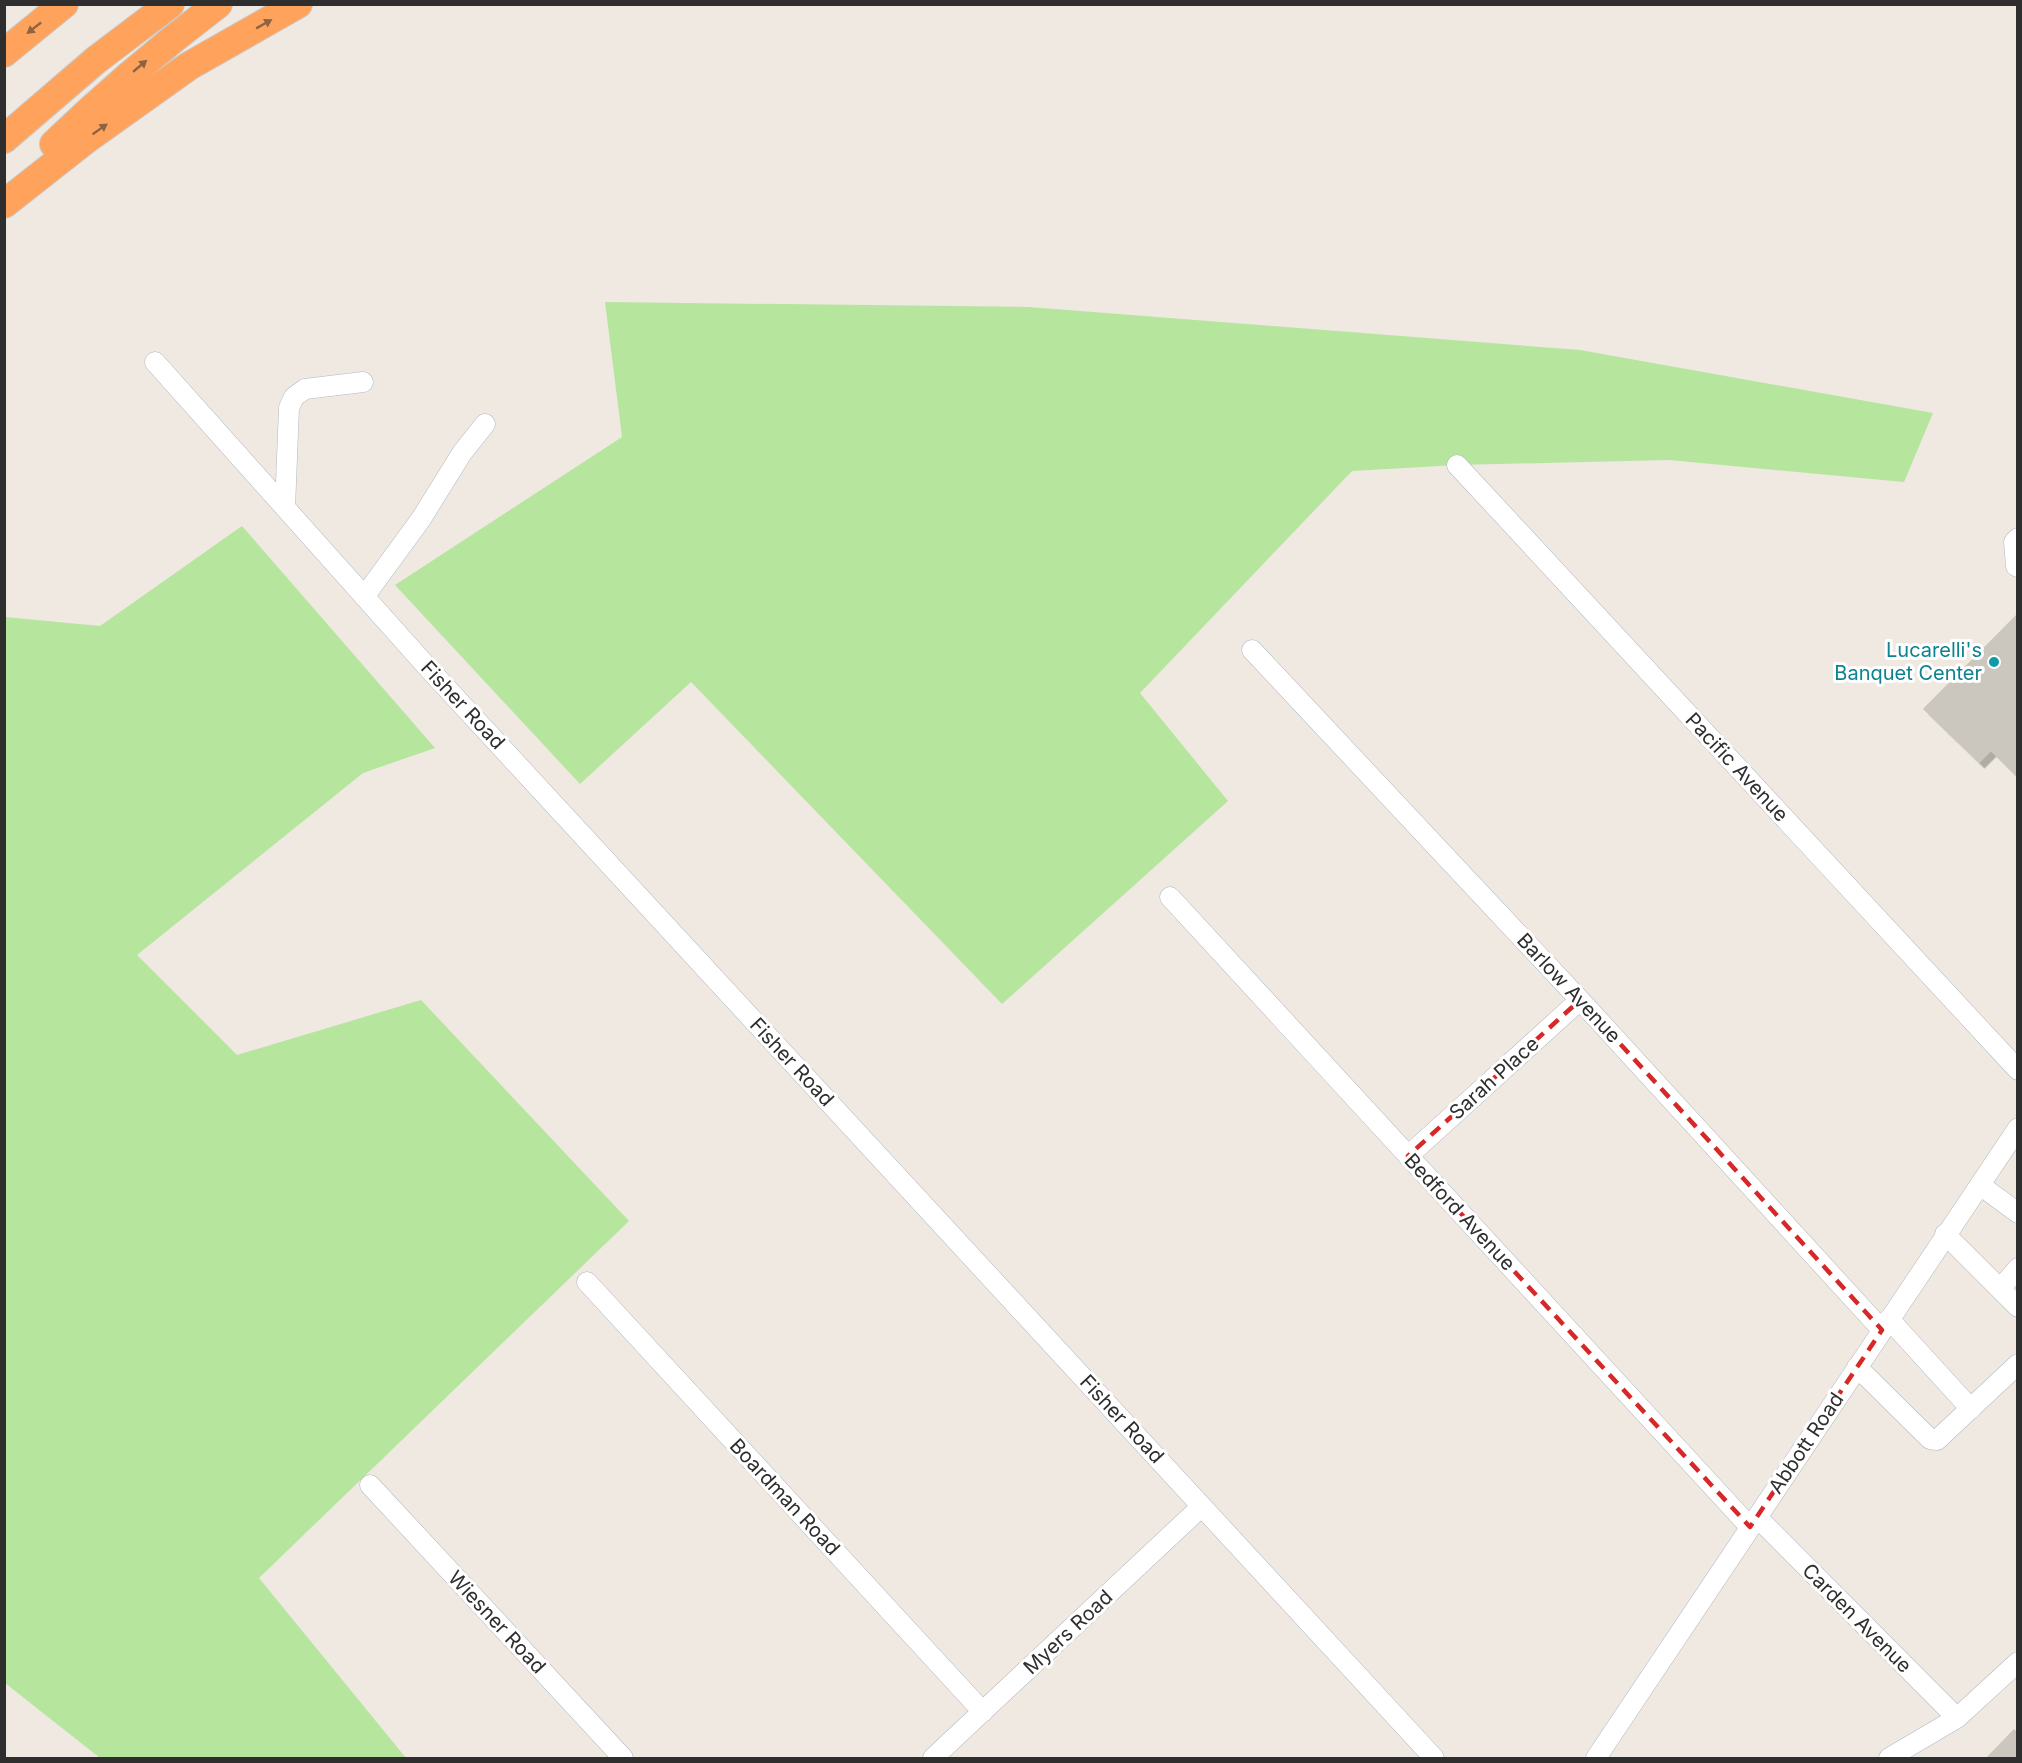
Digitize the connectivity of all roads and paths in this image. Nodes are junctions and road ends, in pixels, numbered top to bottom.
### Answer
1 (64, 4) edge
2 (170, 4) edge
3 (218, 4) edge
4 (298, 4) edge
5 (4, 53) edge
6 (4, 139) edge
7 (4, 191) edge
8 (4, 204) edge
9 (155, 362) dead end
10 (363, 382) dead end
11 (485, 424) dead end
12 (1457, 465) dead end
13 (285, 508) junction
14 (2018, 538) edge
15 (2017, 566) edge
16 (364, 597) junction
17 (1252, 650) dead end
18 (1170, 897) dead end
19 (1580, 1000) junction
20 (2018, 1070) edge
21 (2015, 1137) edge
22 (1408, 1156) junction
23 (1980, 1185) junction
24 (2018, 1215) edge
25 (2018, 1228) edge
26 (1945, 1234) junction
27 (2018, 1268) edge
28 (587, 1282) dead end
29 (2000, 1289) junction
30 (2018, 1307) edge
31 (1886, 1324) junction
32 (2018, 1364) edge
33 (1857, 1367) junction
34 (1971, 1408) junction
35 (370, 1485) dead end
36 (1202, 1506) junction
37 (1753, 1522) junction
38 (2018, 1662) edge
39 (983, 1712) junction
40 (1957, 1718) junction
41 (623, 1758) edge
42 (933, 1758) edge
43 (1434, 1758) edge
44 (1596, 1758) edge
45 (1889, 1758) edge

1 -> 5 highway
2 - 6 highway
7 -> 3 highway
8 -> 4 highway
9 - 13 street, Fisher Road
10 - 13 street
11 - 16 street
12 - 20 street, Pacific Avenue
13 - 16 street, Fisher Road
14 - 15 street
16 - 36 street, Fisher Road
17 - 19 street, Barlow Avenue
18 - 22 street, Bedford Avenue
19 - 22 street, Sarah Place
19 - 31 street, Barlow Avenue
21 - 23 street, Abbott Road
22 - 37 street, Bedford Avenue
23 - 24 street
23 - 26 street, Abbott Road
24 - 25 street
26 - 29 street
26 - 31 street, Abbott Road
27 - 29 street
28 - 39 street, Boardman Road
29 - 30 street
31 - 33 street, Abbott Road
31 - 34 street, Barlow Avenue
32 - 34 street
33 - 34 street
33 - 37 street, Abbott Road
35 - 41 street, Wiesner Road
36 - 39 street, Myers Road
36 - 43 street, Fisher Road
37 - 40 street, Carden Avenue
37 - 44 street, Abbott Road
38 - 40 street
39 - 42 street, Myers Road
40 - 45 street

